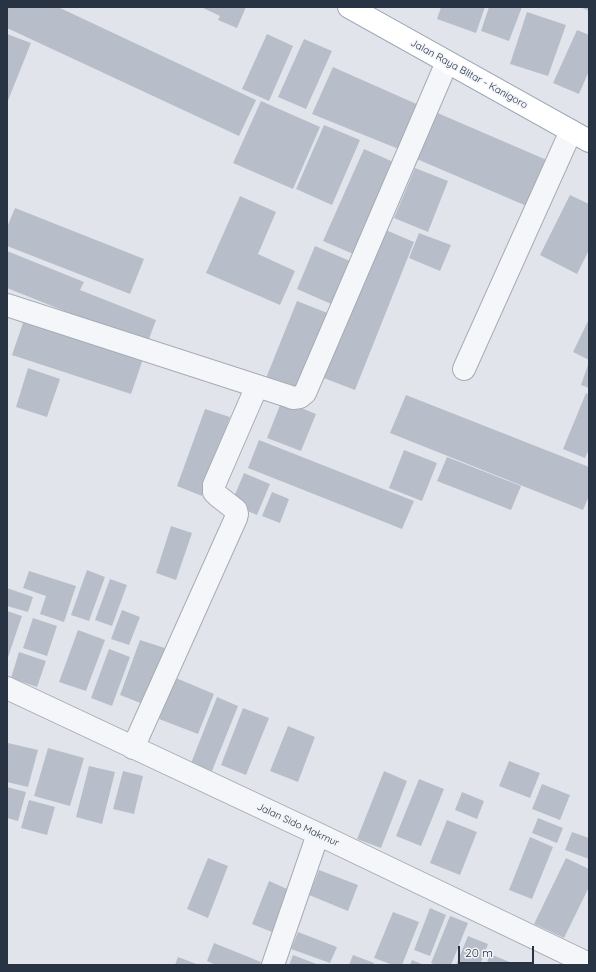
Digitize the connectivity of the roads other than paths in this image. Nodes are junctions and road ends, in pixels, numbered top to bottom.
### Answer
1 (349, 7) edge
2 (447, 62) junction
3 (580, 136) edge
4 (7, 305) edge
5 (464, 369) dead end
6 (257, 386) junction
7 (7, 688) edge
8 (133, 748) junction
9 (318, 834) junction
10 (589, 964) edge
11 (274, 965) edge

1 - 2 main road, Jalan Raya Blitar - Kanigoro
2 - 3 main road, Jalan Raya Blitar - Kanigoro
2 - 6 street
3 - 5 street
4 - 6 street
6 - 8 street
7 - 8 street, Jalan Sido Makmur
8 - 9 street, Jalan Sido Makmur
9 - 10 street, Jalan Sido Makmur
9 - 11 street

